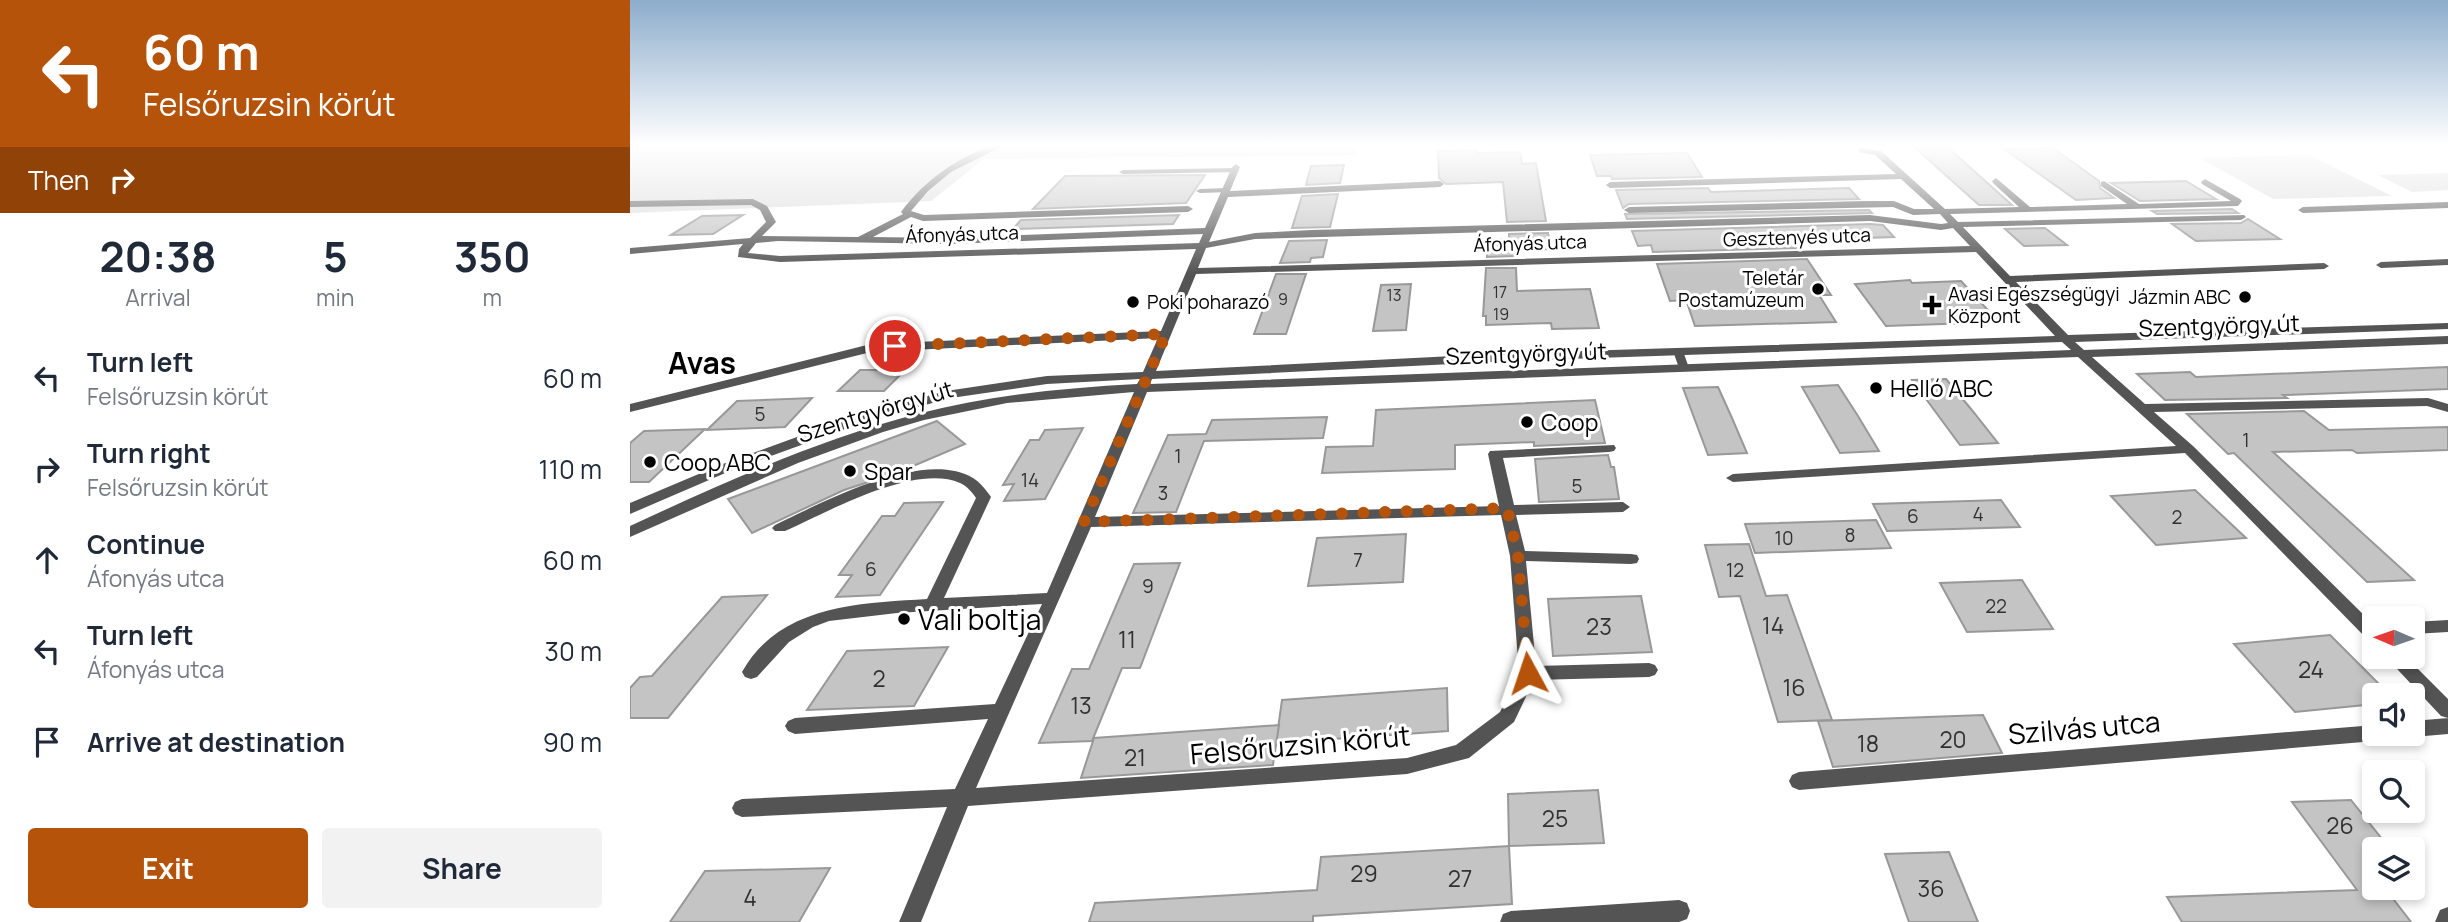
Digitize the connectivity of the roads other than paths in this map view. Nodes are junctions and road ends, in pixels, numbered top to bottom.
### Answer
1 (927, 188) edge
2 (1228, 188) edge
3 (1332, 188) edge
4 (1916, 188) edge
5 (2004, 188) edge
6 (2110, 188) edge
7 (2216, 188) edge
8 (1200, 191) dead end
9 (1226, 192) junction
10 (630, 204) edge
11 (2448, 205) edge
12 (2136, 206) junction
13 (1188, 208) dead end
14 (1629, 210) dead end
15 (2028, 210) junction
16 (2303, 210) dead end
17 (1943, 212) junction
18 (910, 214) junction
19 (2241, 217) dead end
20 (1954, 224) junction
21 (1602, 226) joint
22 (1210, 231) junction
23 (754, 240) junction
24 (859, 240) junction
25 (1203, 246) junction
26 (1978, 248) junction
27 (630, 251) edge
28 (1617, 260) joint
29 (2448, 262) edge
30 (2381, 265) dead end
31 (2324, 266) dead end
32 (1193, 271) junction
33 (2006, 279) junction
34 (2448, 326) edge
35 (1166, 334) junction
36 (2063, 337) junction
37 (2448, 340) edge
38 (1678, 351) junction
39 (2081, 353) junction
40 (1684, 369) junction
41 (1146, 381) junction
42 (630, 408) edge
43 (2140, 408) junction
44 (2448, 408) edge
45 (1609, 449) dead end
46 (2188, 449) junction
47 (1733, 478) dead end
48 (1623, 507) dead end
49 (1507, 508) junction
50 (630, 509) edge
51 (1084, 522) junction
52 (780, 528) dead end
53 (630, 532) edge
54 (1518, 556) junction
55 (1631, 559) dead end
56 (1053, 598) junction
57 (933, 604) junction
58 (2362, 622) edge
59 (2448, 626) edge
60 (2426, 627) edge
61 (2407, 669) edge
62 (1649, 670) dead end
63 (751, 672) dead end
64 (1528, 673) junction
65 (1001, 711) junction
66 (2448, 711) edge
67 (794, 726) dead end
68 (2448, 726) edge
69 (2425, 728) edge
70 (2362, 734) edge
71 (1799, 781) dead end
72 (961, 798) junction
73 (742, 808) dead end
74 (1679, 911) dead end
75 (910, 922) edge
76 (1511, 922) edge

1 - 18 street
2 - 9 street
3 - 9 street
4 - 17 street
5 - 15 street
6 - 12 street
7 - 12 street, Gesztenyés utca
8 - 9 lane
9 - 22 street
10 - 23 street
11 - 16 street
12 - 15 street, Gesztenyés utca
13 - 18 street, Áfonyás utca
14 - 17 street, Gesztenyés utca
15 - 17 street, Gesztenyés utca
17 - 20 street
18 - 24 street, Áfonyás utca
19 - 20 street, Gesztenyés utca
20 - 21 street, Gesztenyés utca
20 - 26 street
21 - 25 street, Áfonyás utca
22 - 24 street, Áfonyás utca
22 - 25 street
23 - 24 street, Áfonyás utca
23 - 25 street, Áfonyás utca
23 - 27 street, Áfonyás utca
25 - 32 street
26 - 28 street, Gesztenyés utca
26 - 33 street
28 - 32 street, Áfonyás utca
29 - 30 street
31 - 33 street
32 - 35 street
33 - 36 street
34 - 36 street, Szentgyörgy út
35 - 41 street
35 - 42 street
36 - 38 street, Szentgyörgy út
36 - 39 street
37 - 39 street, Szentgyörgy út
38 - 40 lane
38 - 41 street, Szentgyörgy út
39 - 40 street, Szentgyörgy út
39 - 43 street
40 - 41 street, Szentgyörgy út
41 - 50 street, Szentgyörgy út
41 - 51 street
41 - 53 street, Szentgyörgy út
43 - 44 street
43 - 46 street
45 - 49 street
46 - 47 street
46 - 58 street
48 - 49 street
49 - 51 street
49 - 54 street
51 - 56 street
52 - 57 street
54 - 55 street
54 - 64 street
56 - 57 street
56 - 65 street
57 - 63 street
59 - 60 street
61 - 66 street
62 - 64 street
64 - 72 street, Felsőruzsin körút
65 - 67 street
65 - 72 street
68 - 69 street
70 - 71 street, Szilvás utca
72 - 73 street, Felsőruzsin körút
72 - 75 street
74 - 76 street

